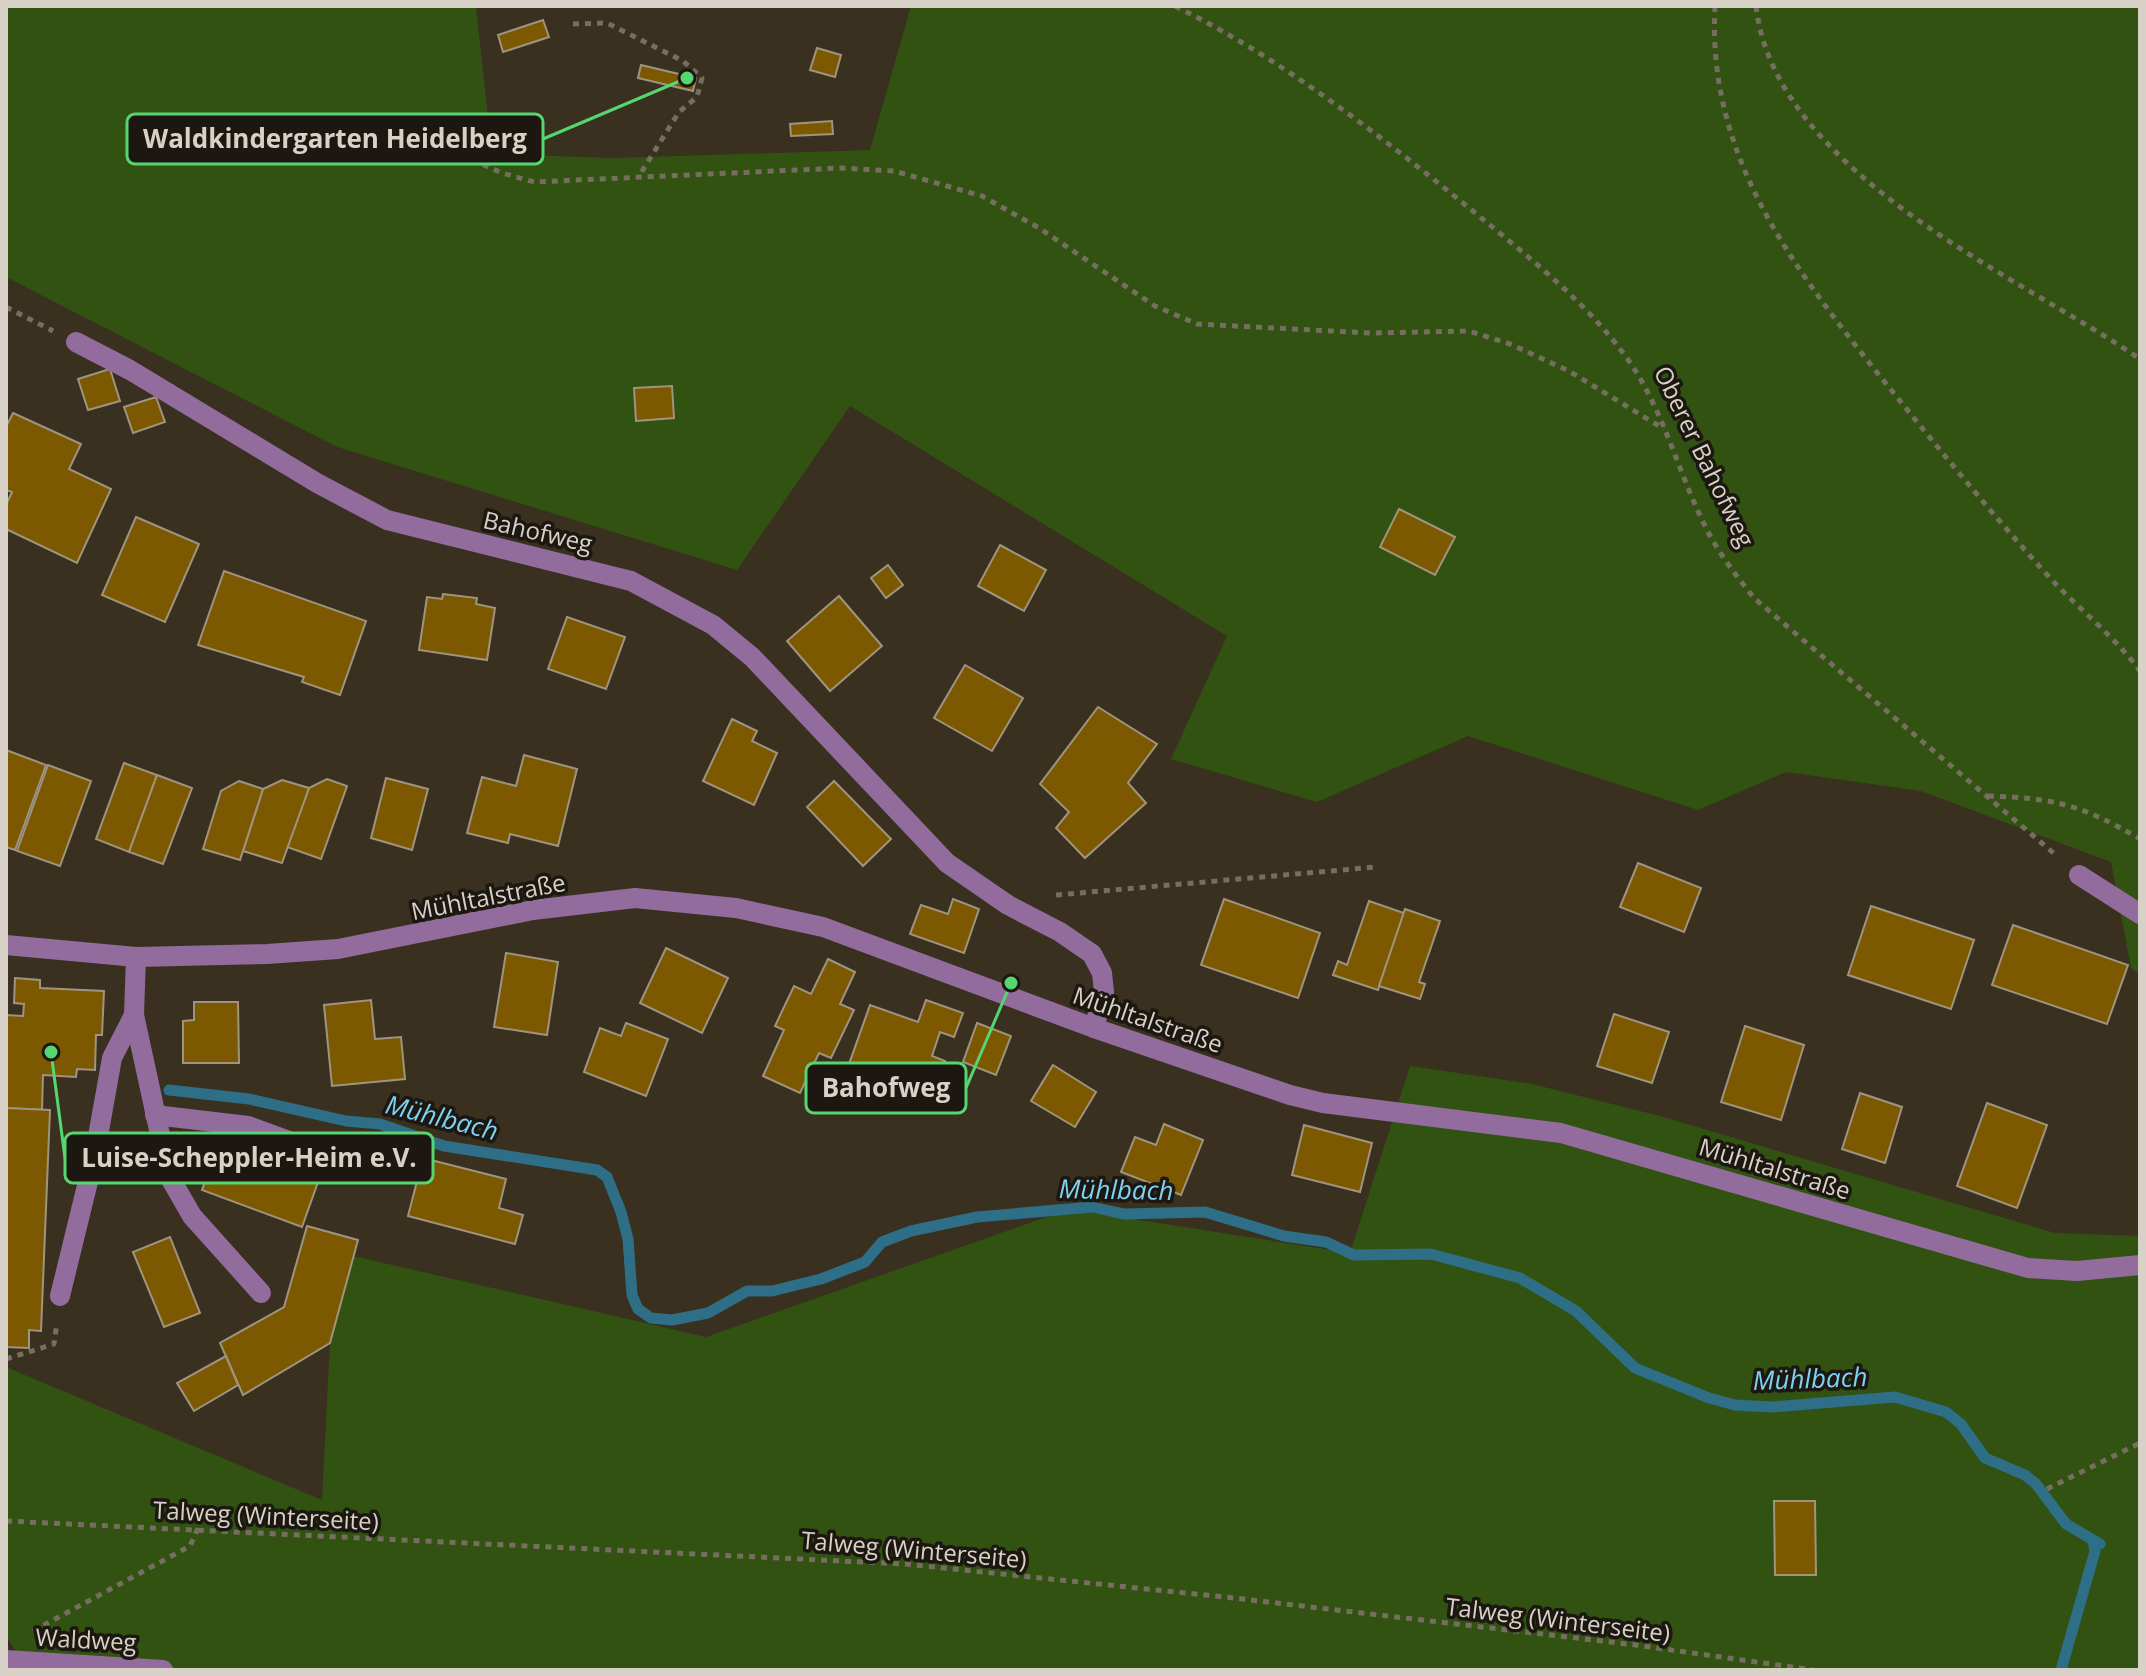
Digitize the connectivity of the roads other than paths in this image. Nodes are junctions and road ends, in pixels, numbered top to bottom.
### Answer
1 (76, 342) road end
2 (2079, 875) road end
3 (2140, 914) edge
4 (6, 945) edge
5 (136, 957) junction
6 (134, 1015) junction
7 (1094, 1028) junction
8 (155, 1115) junction
9 (360, 1167) dead end
10 (2140, 1265) edge
11 (261, 1293) dead end
12 (60, 1296) dead end
13 (12, 1660) edge
14 (163, 1670) edge

1 - 7 street, Bahofweg
2 - 3 street
4 - 5 street, Mühltalstraße
5 - 6 street
5 - 7 street, Mühltalstraße
6 - 8 street
6 - 12 street
7 - 10 street, Mühltalstraße
8 - 9 street
8 - 11 street
13 - 14 street, Waldweg

